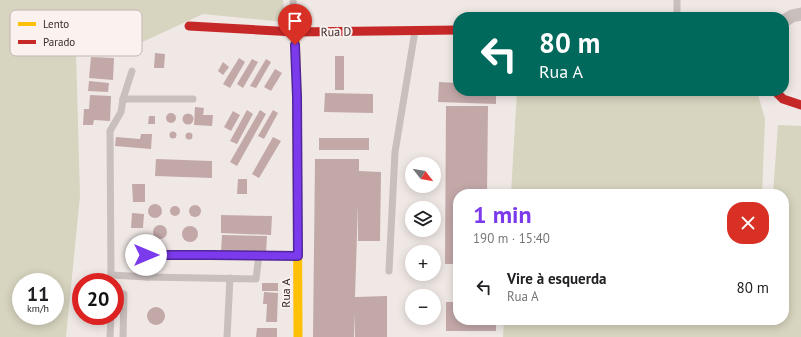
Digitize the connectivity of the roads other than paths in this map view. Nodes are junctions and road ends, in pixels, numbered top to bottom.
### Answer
1 (293, 0) edge
2 (677, 0) edge
3 (677, 12) edge
4 (190, 26) dead end
5 (415, 30) junction
6 (453, 30) edge
7 (295, 32) junction
8 (132, 70) dead end
9 (780, 96) edge
10 (123, 99) junction
11 (193, 99) dead end
12 (801, 105) edge
13 (259, 256) junction
14 (298, 256) junction
15 (389, 271) dead end
16 (111, 273) edge
17 (147, 277) junction
18 (124, 278) edge
19 (230, 278) junction
20 (111, 325) edge
21 (123, 325) edge
22 (110, 337) edge
23 (123, 337) edge
24 (227, 337) edge
25 (298, 337) edge

1 - 7 lane
2 - 3 lane
4 - 7 street, Rua D
5 - 6 street, Rua D
5 - 7 street, Rua D
5 - 15 lane
7 - 14 street, Rua A
8 - 10 lane
9 - 12 street
10 - 11 lane
10 - 16 lane
13 - 14 lane
13 - 17 lane
13 - 19 lane
14 - 25 street, Rua A
17 - 18 lane
17 - 19 lane
19 - 24 lane
20 - 22 lane
21 - 23 lane

